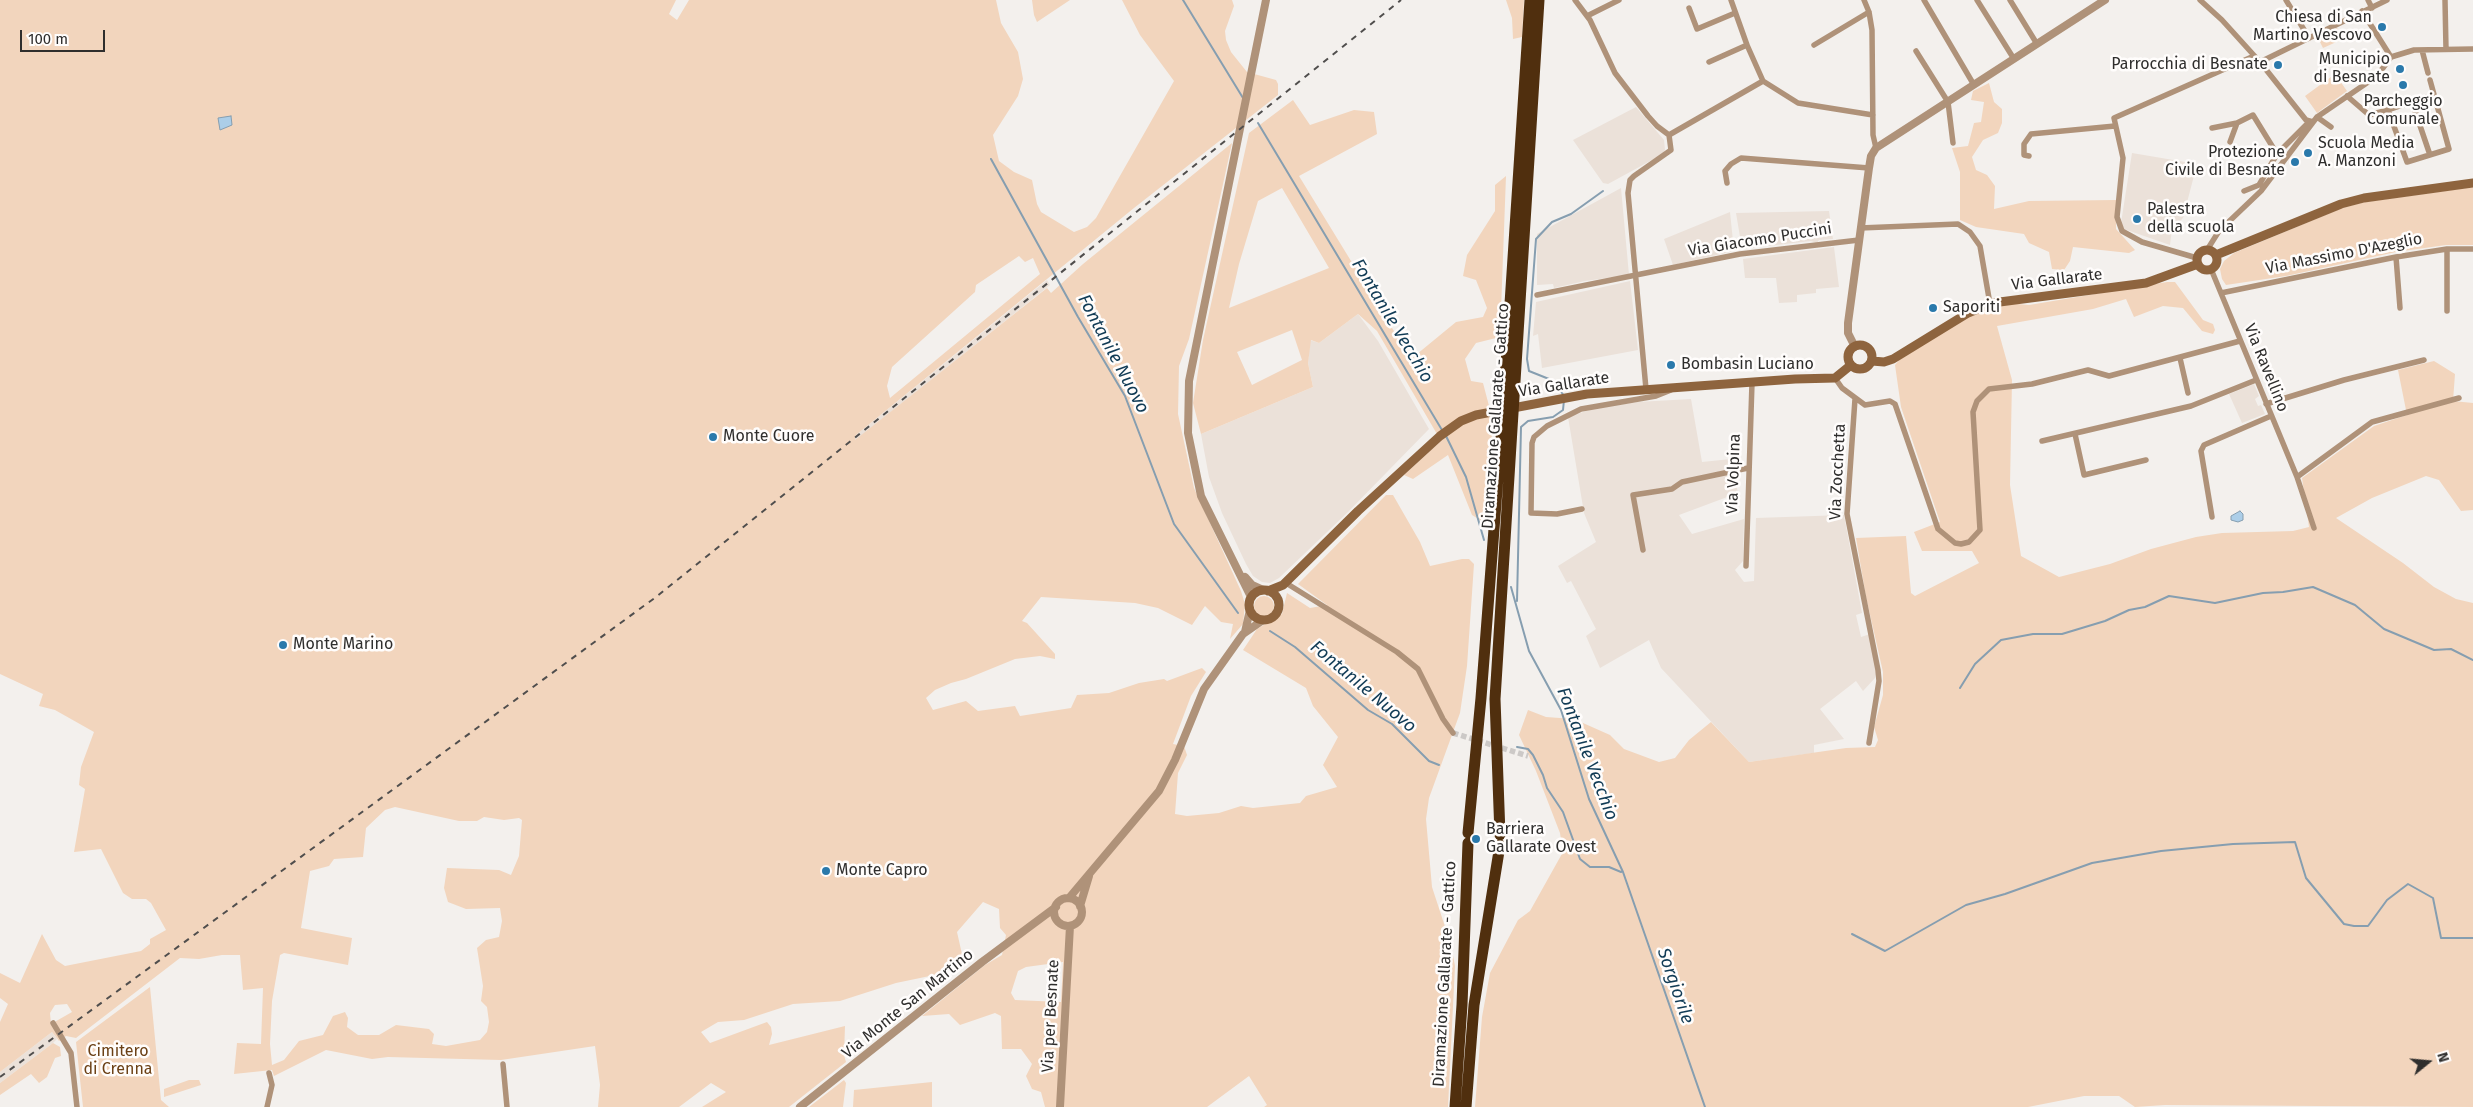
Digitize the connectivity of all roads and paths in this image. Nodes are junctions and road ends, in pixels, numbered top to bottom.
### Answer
1 (1268, 0) edge
2 (1530, 0) edge
3 (1539, 0) edge
4 (1575, 0) edge
5 (1619, 0) edge
6 (1731, 0) edge
7 (1924, 0) edge
8 (1977, 0) edge
9 (2010, 0) edge
10 (2104, 0) edge
11 (2200, 0) edge
12 (2286, 0) edge
13 (2368, 0) edge
14 (2386, 0) edge
15 (1866, 1) edge
16 (2445, 2) edge
17 (1689, 8) dead end
18 (2372, 8) junction
19 (2362, 11) junction
20 (1869, 12) junction
21 (1735, 13) junction
22 (1586, 16) junction
23 (2309, 38) junction
24 (2037, 44) junction
25 (1747, 45) junction
26 (1814, 45) dead end
27 (2446, 49) junction
28 (2473, 49) edge
29 (2422, 50) junction
30 (1916, 51) dead end
31 (2254, 56) junction
32 (2391, 57) junction
33 (2014, 59) junction
34 (1708, 62) dead end
35 (2260, 62) junction
36 (2428, 73) dead end
37 (2430, 80) dead end
38 (1763, 81) junction
39 (1974, 85) junction
40 (2434, 95) junction
41 (2346, 96) junction
42 (1948, 102) junction
43 (2412, 102) junction
44 (2388, 110) junction
45 (1873, 115) junction
46 (2314, 121) junction
47 (2237, 123) junction
48 (2115, 126) junction
49 (2331, 126) dead end
50 (2212, 128) dead end
51 (1669, 135) junction
52 (2230, 142) dead end
53 (1953, 143) dead end
54 (1876, 148) junction
55 (2277, 154) junction
56 (2430, 155) junction
57 (2029, 156) dead end
58 (1869, 168) junction
59 (1727, 183) dead end
60 (2473, 183) edge
61 (2244, 191) dead end
62 (1860, 228) junction
63 (1859, 240) junction
64 (2447, 249) junction
65 (2473, 249) edge
66 (2206, 250) junction
67 (2216, 255) junction
68 (2396, 257) junction
69 (2198, 261) junction
70 (2211, 269) junction
71 (1635, 276) junction
72 (2221, 293) junction
73 (1537, 295) dead end
74 (1990, 304) junction
75 (2400, 308) dead end
76 (2447, 311) dead end
77 (2240, 341) junction
78 (1855, 347) junction
79 (2180, 358) junction
80 (2424, 360) dead end
81 (1872, 361) junction
82 (1851, 365) junction
83 (1835, 378) junction
84 (2256, 380) junction
85 (1752, 382) junction
86 (1680, 386) junction
87 (1646, 389) junction
88 (2188, 393) dead end
89 (2459, 398) dead end
90 (1855, 399) junction
91 (2266, 404) junction
92 (2271, 416) junction
93 (2075, 434) junction
94 (2042, 442) dead end
95 (2146, 460) dead end
96 (1748, 468) junction
97 (2297, 477) junction
98 (1582, 509) dead end
99 (2212, 517) dead end
100 (2314, 528) dead end
101 (1643, 550) dead end
102 (1746, 566) dead end
103 (1242, 574) junction
104 (1284, 584) junction
105 (1266, 591) junction
106 (1251, 597) junction
107 (1278, 604) junction
108 (1250, 610) junction
109 (1263, 620) junction
110 (1245, 632) junction
111 (1453, 733) tunnel mouth
112 (1869, 743) dead end
113 (1089, 876) junction
114 (1069, 898) junction
115 (1080, 906) junction
116 (1056, 907) junction
117 (1057, 920) junction
118 (1035, 924) junction
119 (1070, 926) junction
120 (53, 1023) dead end
121 (503, 1064) dead end
122 (270, 1073) dead end
123 (77, 1107) edge
124 (267, 1107) edge
125 (507, 1107) edge
126 (800, 1107) edge
127 (1060, 1107) edge
128 (1455, 1107) edge
129 (1466, 1107) edge

1 - 103 street
2 - 128 highway, Diramazione Gallarate - Gattico
3 - 129 highway, Diramazione Gallarate - Gattico
4 - 22 street
5 - 22 street
6 - 21 street
7 - 39 street
8 - 33 street
9 - 24 street
10 - 24 street
11 - 31 street
12 - 23 street
13 - 18 street
14 - 18 street
15 - 20 street
16 - 27 street
17 - 21 street
18 - 19 street
19 - 23 street
19 - 32 street
20 - 26 street
20 - 45 street
21 - 25 street
22 - 51 street
23 - 35 street
24 - 33 street
25 - 34 street
25 - 38 street
27 - 28 street
27 - 29 street
29 - 32 street
29 - 36 street
30 - 42 street
31 - 35 street
31 - 48 street
32 - 41 street
33 - 39 street
35 - 46 street
37 - 40 street
38 - 45 street
38 - 51 street
39 - 42 street
40 - 43 street
40 - 56 street
41 - 44 street
41 - 46 street
42 - 53 street
42 - 54 street
43 - 44 street
43 - 56 street
44 - 56 street
45 - 54 street
46 - 49 street
46 - 55 street
46 - 66 street
47 - 50 street
47 - 52 street
47 - 55 street
48 - 57 street
48 - 69 street
51 - 71 street
54 - 58 street
55 - 61 street
58 - 59 street
58 - 62 street
60 - 67 main road
62 - 63 street
62 - 74 street
63 - 71 street, Via Giacomo Puccini
63 - 78 street
64 - 65 street, Via Massimo D'Azeglio
64 - 68 street, Via Massimo D'Azeglio
64 - 76 street
66 - 67 main road
66 - 69 main road
67 - 70 main road
68 - 72 street, Via Massimo D'Azeglio
68 - 75 street
69 - 70 main road
69 - 74 main road, Via Gallarate
70 - 72 street, Via Ravellino
71 - 73 street, Via Giacomo Puccini
71 - 87 street
72 - 77 street, Via Ravellino
74 - 81 main road, Via Gallarate
77 - 79 street
77 - 84 street, Via Ravellino
78 - 81 main road
78 - 82 main road
79 - 88 street
79 - 90 street
80 - 91 street
81 - 82 main road
82 - 83 main road
83 - 85 main road, Via Gallarate
83 - 90 street
84 - 91 street, Via Ravellino
84 - 93 street
85 - 86 main road, Via Gallarate
85 - 96 street, Via Volpina
86 - 87 main road, Via Gallarate
86 - 98 street
87 - 104 main road, Via Gallarate
89 - 97 street
90 - 112 street, Via Zocchetta
91 - 92 street, Via Ravellino
92 - 97 street, Via Ravellino
92 - 99 street
93 - 94 street
93 - 95 street
96 - 101 street
96 - 102 street, Via Volpina
97 - 100 street, Via Ravellino
103 - 105 street
103 - 106 street
104 - 105 main road, Via Gallarate
104 - 107 main road
104 - 111 street
105 - 106 main road
105 - 107 main road
106 - 108 main road
107 - 109 main road
108 - 109 main road
108 - 110 street, Via Monte San Martino
109 - 110 street, Via Monte San Martino
110 - 113 street, Via Monte San Martino
113 - 114 street, Via Monte San Martino
113 - 115 street, Via Monte San Martino
114 - 115 street
114 - 116 street, Via Monte San Martino
115 - 119 street, Via Monte San Martino
116 - 117 street
116 - 118 street, Via Monte San Martino
117 - 118 street, Via Monte San Martino
117 - 119 street
118 - 126 street, Via Monte San Martino
119 - 127 street, Via per Besnate
120 - 123 street
121 - 125 street
122 - 124 street

